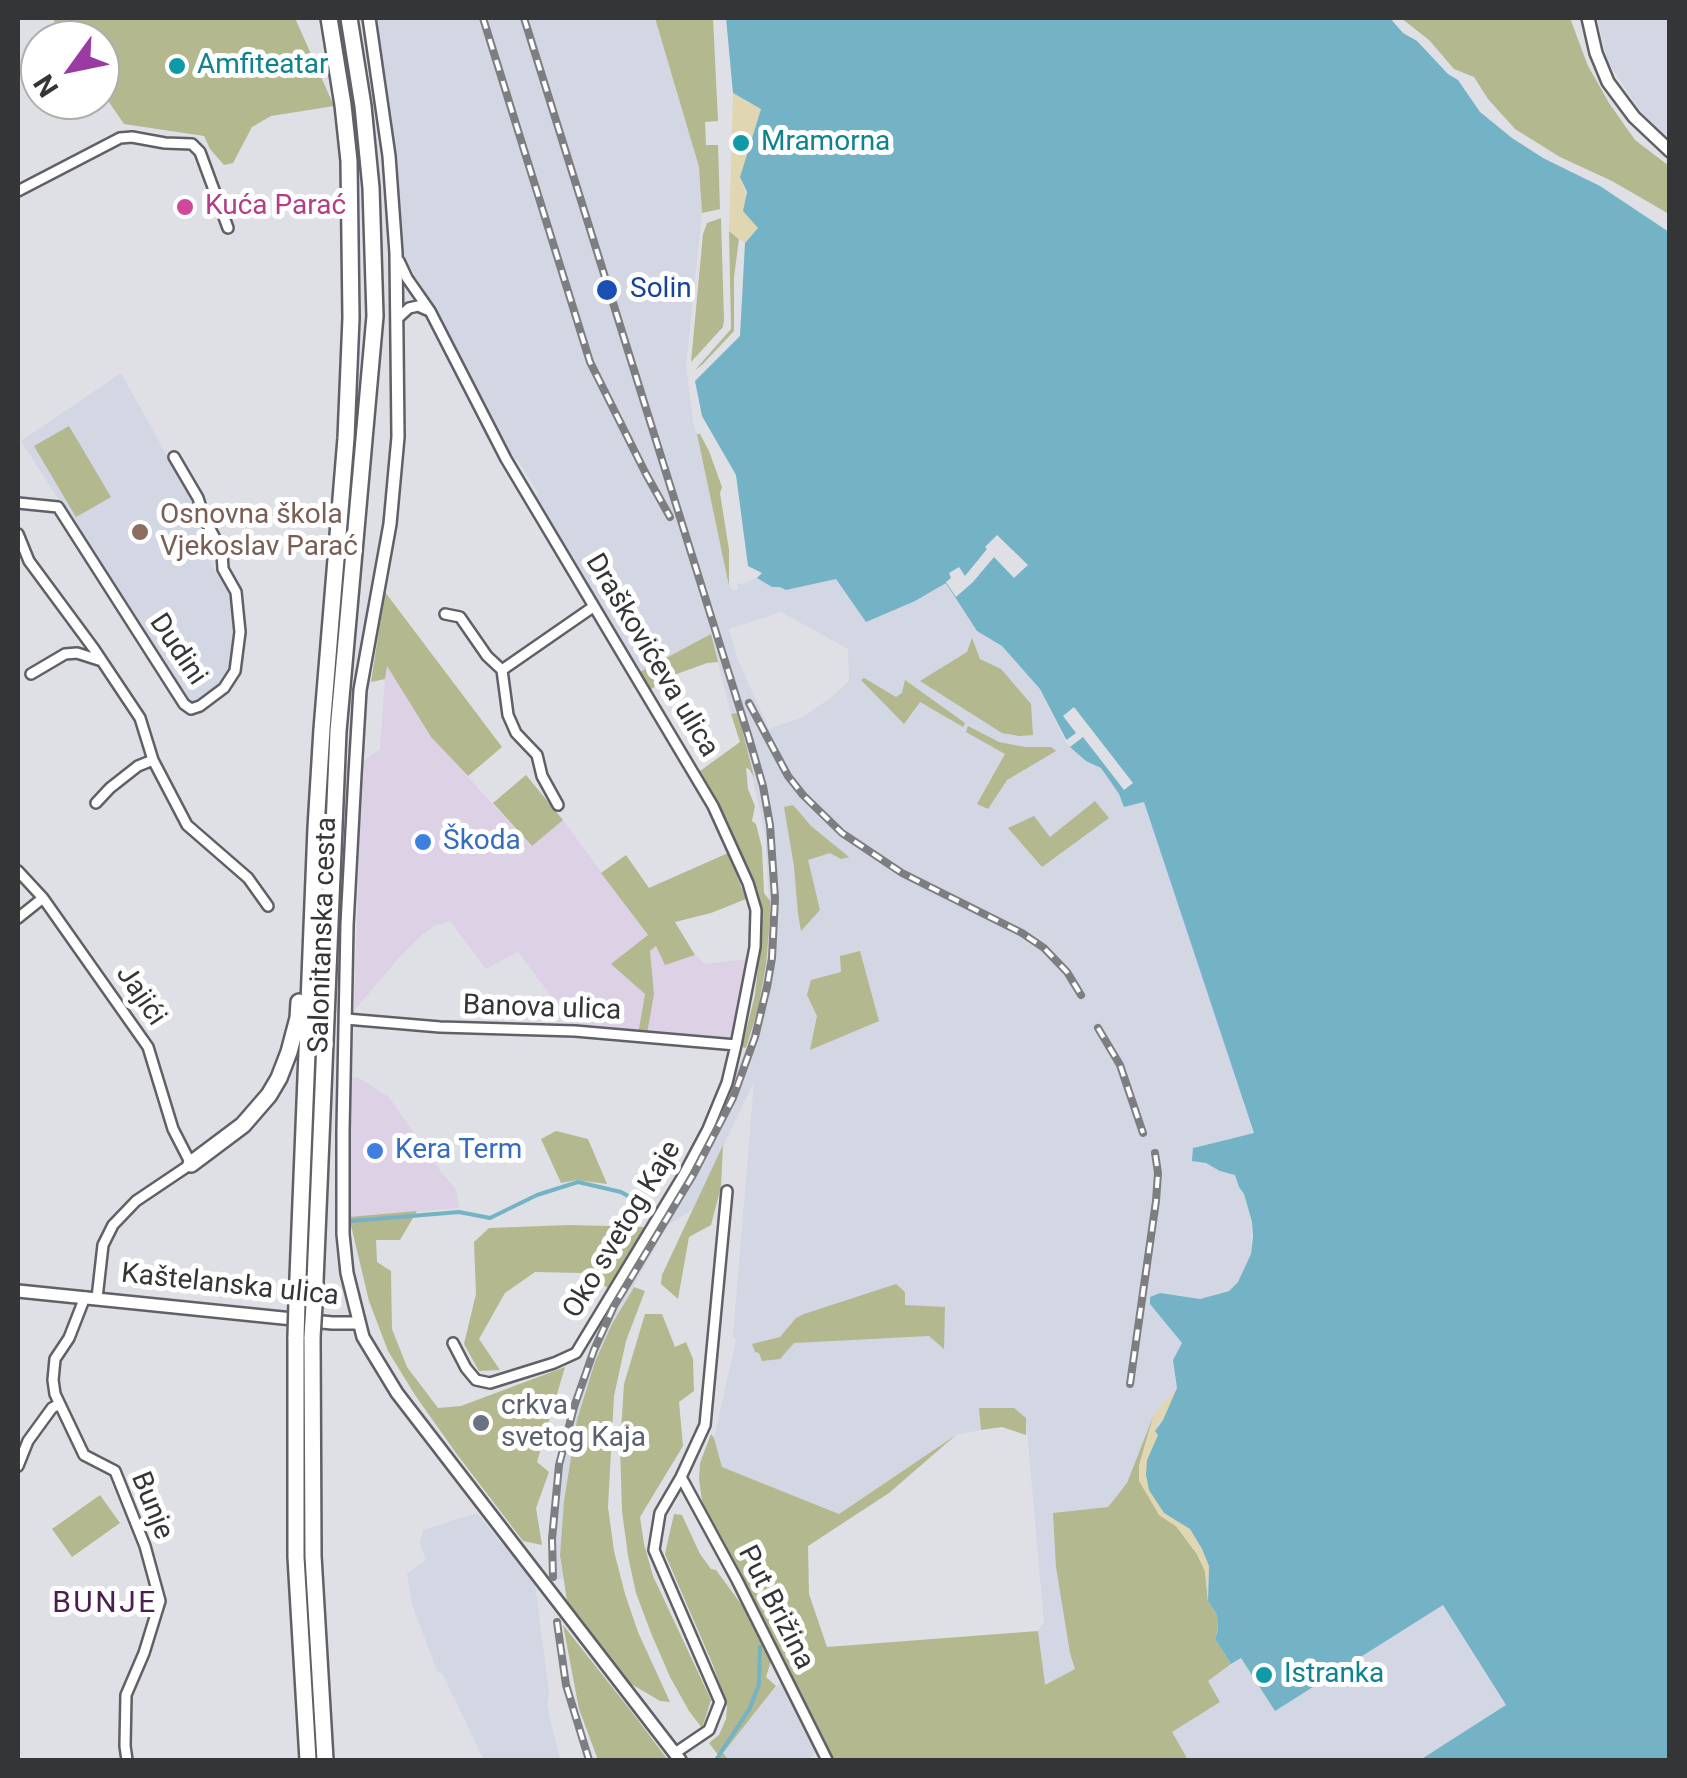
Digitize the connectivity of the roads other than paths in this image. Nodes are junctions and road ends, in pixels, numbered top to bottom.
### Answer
1 (330, 18) edge
2 (349, 18) edge
3 (370, 18) edge
4 (1588, 18) edge
5 (1670, 150) edge
6 (18, 191) edge
7 (228, 228) dead end
8 (396, 254) junction
9 (430, 311) junction
10 (398, 318) junction
11 (174, 457) dead end
12 (18, 502) edge
13 (18, 534) edge
14 (594, 607) junction
15 (445, 614) dead end
16 (102, 661) junction
17 (502, 670) junction
18 (31, 674) dead end
19 (153, 760) junction
20 (96, 803) dead end
21 (558, 804) dead end
22 (18, 871) edge
23 (43, 898) junction
24 (268, 906) dead end
25 (18, 918) edge
26 (311, 956) junction
27 (346, 1019) junction
28 (736, 1045) junction
29 (191, 1164) junction
30 (727, 1190) dead end
31 (18, 1290) edge
32 (91, 1297) junction
33 (306, 1320) junction
34 (358, 1323) junction
35 (453, 1343) dead end
36 (59, 1404) junction
37 (18, 1466) edge
38 (681, 1477) junction
39 (678, 1757) edge
40 (127, 1760) edge
41 (308, 1760) edge
42 (324, 1760) edge
43 (827, 1760) edge

1 - 26 highway
2 - 33 highway
3 - 8 main road, Salonitanska cesta
4 - 5 main road
6 - 7 street
8 - 9 street, Draškovićeva ulica
8 - 10 main road, Salonitanska cesta
9 - 10 street
9 - 14 street, Draškovićeva ulica
10 - 27 main road, Salonitanska cesta
11 - 12 street, Dudini
13 - 16 street
14 - 17 street
14 - 28 street, Draškovićeva ulica
15 - 17 street
16 - 18 street
16 - 19 street
17 - 21 street
19 - 20 street
19 - 24 street
22 - 23 street, Jajići
23 - 25 street
23 - 29 street, Jajići
26 - 29 highway
26 - 33 highway
27 - 28 street, Banova ulica
27 - 34 main road, Salonitanska cesta
28 - 35 street, Oko svetog Kaje
29 - 32 street, Kaštelanska ulica
30 - 38 street, Salonitanska cesta
31 - 32 main road, Kaštelanska ulica
32 - 33 main road, Kaštelanska ulica
32 - 36 street, Bunje
33 - 34 main road, Kaštelanska ulica
33 - 41 highway
33 - 42 highway
34 - 39 main road, Salonitanska cesta
36 - 37 street
36 - 40 street, Bunje
38 - 39 street, Salonitanska cesta
38 - 43 street, Put Brižina

